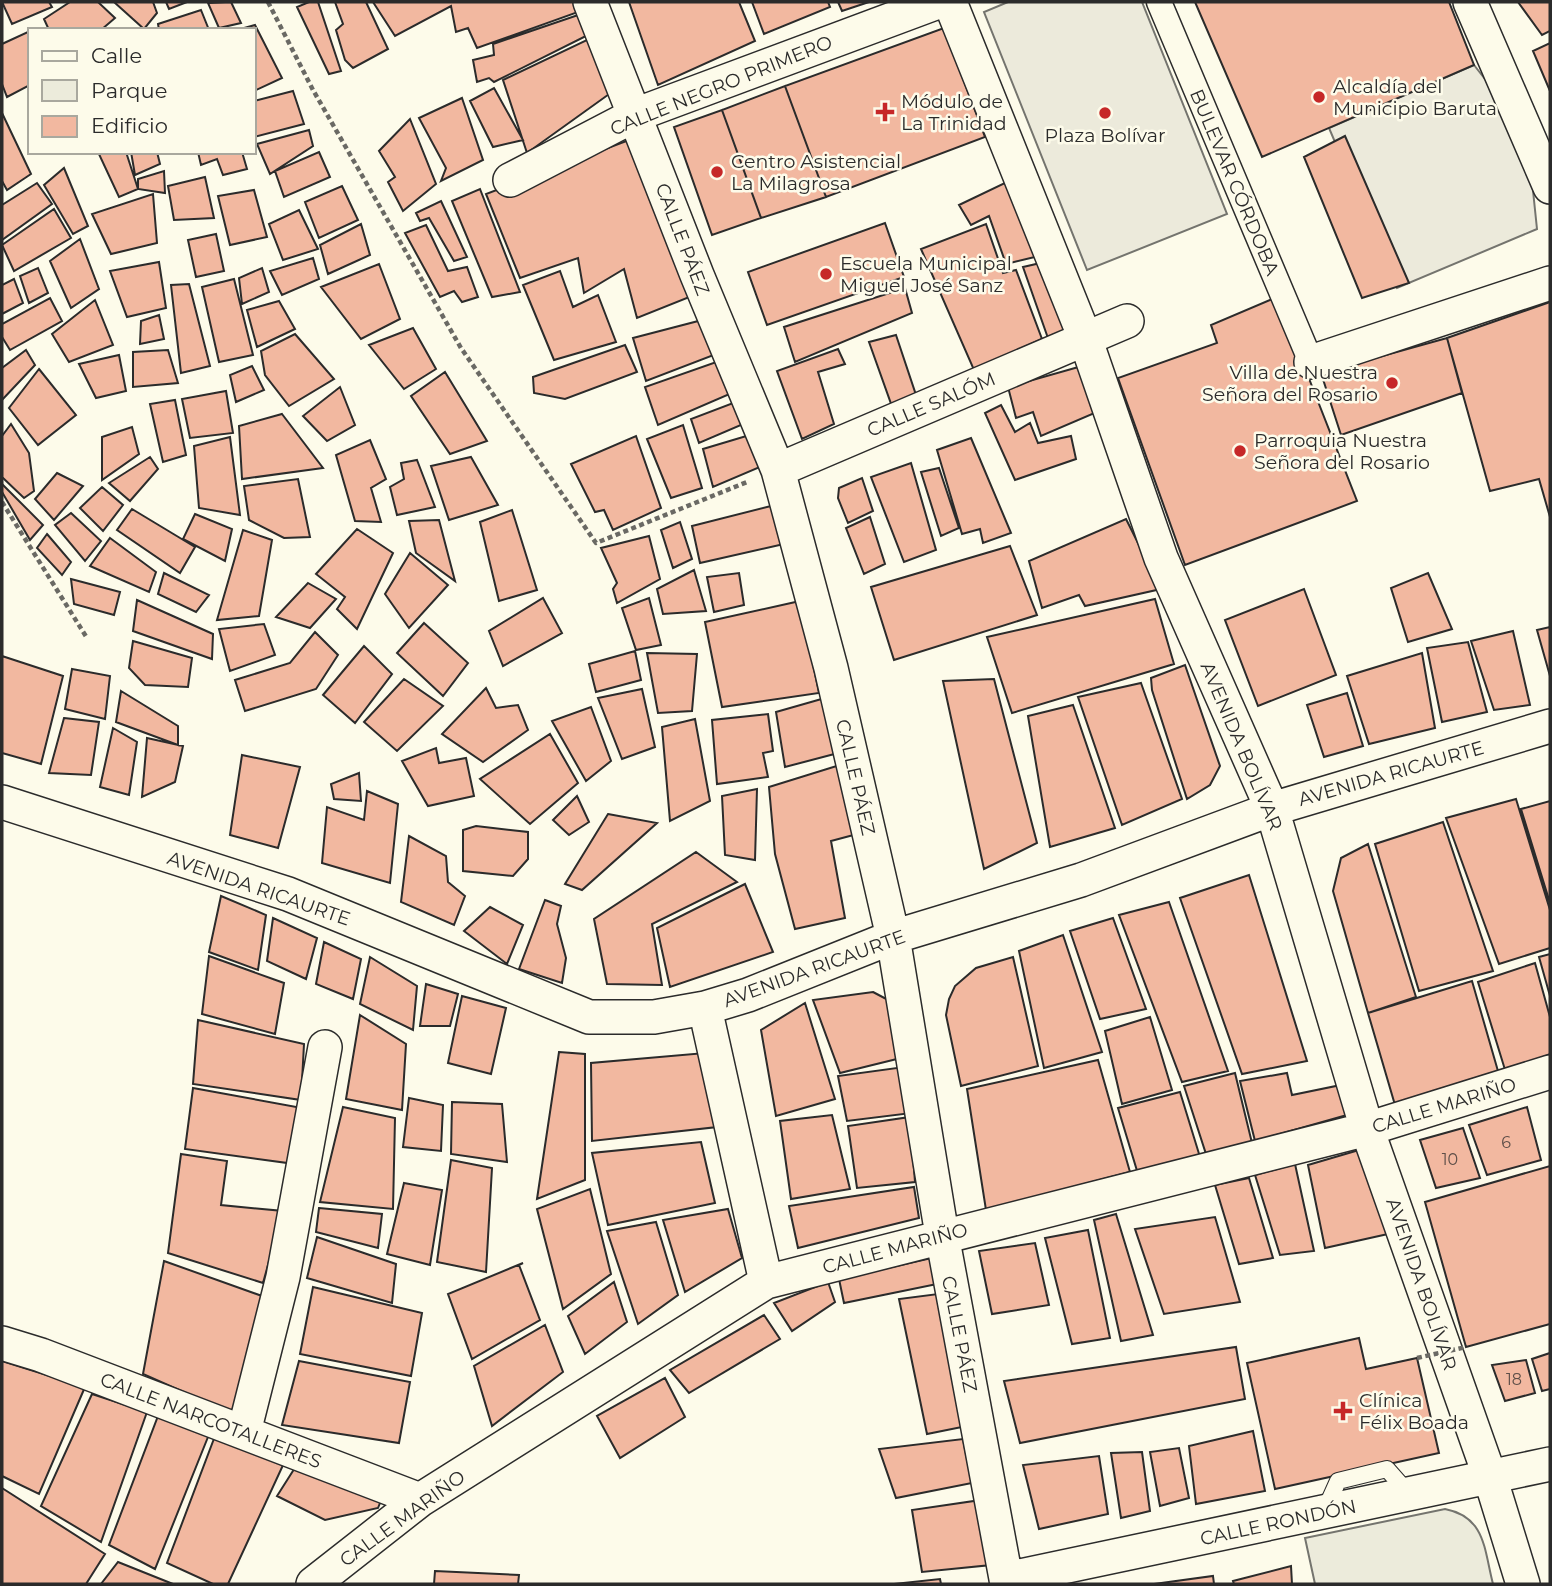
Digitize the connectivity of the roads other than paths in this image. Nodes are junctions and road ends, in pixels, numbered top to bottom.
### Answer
1 (590, 2) edge
2 (938, 2) edge
3 (950, 2) edge
4 (1159, 2) edge
5 (1470, 2) edge
6 (635, 116) junction
7 (510, 180) dead end
8 (1550, 187) edge
9 (1550, 283) edge
10 (1127, 321) dead end
11 (1085, 338) junction
12 (1311, 362) joint
13 (778, 470) junction
14 (1550, 726) edge
15 (2, 802) edge
16 (1272, 808) junction
17 (893, 937) junction
18 (705, 1008) junction
19 (324, 1047) dead end
20 (1550, 1072) edge
21 (1367, 1129) junction
22 (942, 1235) junction
23 (766, 1282) junction
24 (2, 1343) edge
25 (244, 1432) junction
26 (1550, 1464) edge
27 (1490, 1478) junction
28 (420, 1500) junction
29 (1006, 1582) edge
30 (313, 1584) edge
31 (1523, 1584) edge

1 - 6 street, CALLE PÁEZ
2 - 6 street, CALLE NEGRO PRIMERO
3 - 11 street, AVENIDA BOLÍVAR
4 - 12 street, BULEVAR CÓRDOBA
5 - 8 street
6 - 7 street, CALLE NEGRO PRIMERO
6 - 13 street, CALLE PÁEZ
9 - 12 street
10 - 11 street, CALLE SALÓM
11 - 13 street, CALLE SALÓM
11 - 16 street, AVENIDA BOLÍVAR
13 - 17 street, CALLE PÁEZ
14 - 16 street, AVENIDA RICAURTE
15 - 18 street, AVENIDA RICAURTE
16 - 17 street, AVENIDA RICAURTE
16 - 21 street, AVENIDA BOLÍVAR
17 - 18 street, AVENIDA RICAURTE
17 - 22 street, CALLE PÁEZ
18 - 23 street
19 - 25 street
20 - 21 street, CALLE MARIÑO
21 - 22 street, CALLE MARIÑO
21 - 27 street, AVENIDA BOLÍVAR
22 - 23 street, CALLE MARIÑO
22 - 29 street, CALLE PÁEZ
23 - 28 street, CALLE MARIÑO
24 - 25 street, CALLE NARCOTALLERES
25 - 28 street, CALLE NARCOTALLERES
26 - 27 street, CALLE RONDÓN
27 - 29 street, CALLE RONDÓN
27 - 31 street, AVENIDA BOLÍVAR
28 - 30 street, CALLE MARIÑO

